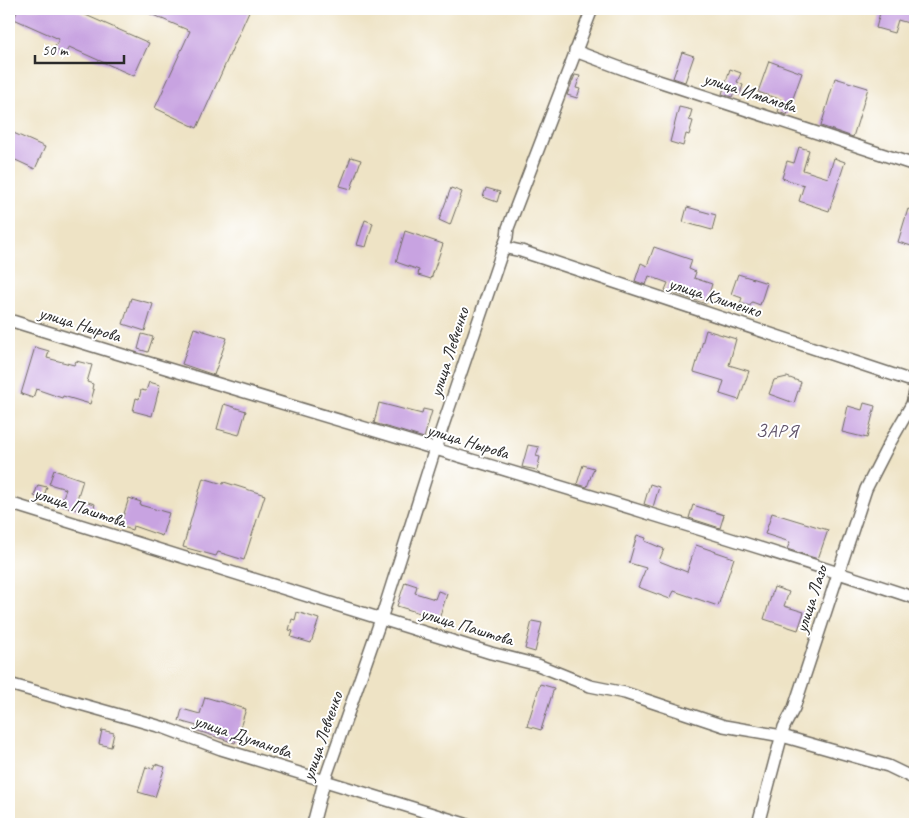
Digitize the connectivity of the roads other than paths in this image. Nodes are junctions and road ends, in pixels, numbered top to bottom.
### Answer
1 (592, 9) edge
2 (575, 51) junction
3 (915, 165) edge
4 (503, 247) junction
5 (9, 320) edge
6 (915, 382) edge
7 (915, 392) edge
8 (435, 449) junction
9 (9, 503) edge
10 (838, 573) junction
11 (915, 598) edge
12 (381, 619) junction
13 (9, 684) edge
14 (782, 736) junction
15 (915, 779) edge
16 (324, 782) junction
17 (313, 824) edge
18 (465, 824) edge
19 (758, 824) edge

1 - 2 street, улица Левченко
2 - 3 street, улица Имамова
2 - 4 street, улица Левченко
4 - 6 street, улица Клименко
4 - 8 street, улица Левченко
5 - 8 street, улица Нырова
7 - 10 street, улица Лазо
8 - 10 street, улица Нырова
8 - 12 street, улица Левченко
9 - 12 street, улица Паштова
10 - 11 street, улица Нырова
10 - 14 street, улица Лазо
12 - 14 street, улица Паштова
12 - 16 street, улица Левченко
13 - 16 street, улица Думанова
14 - 15 street, улица Паштова
14 - 19 street, улица Лазо
16 - 17 street, улица Левченко
16 - 18 street, улица Думанова

